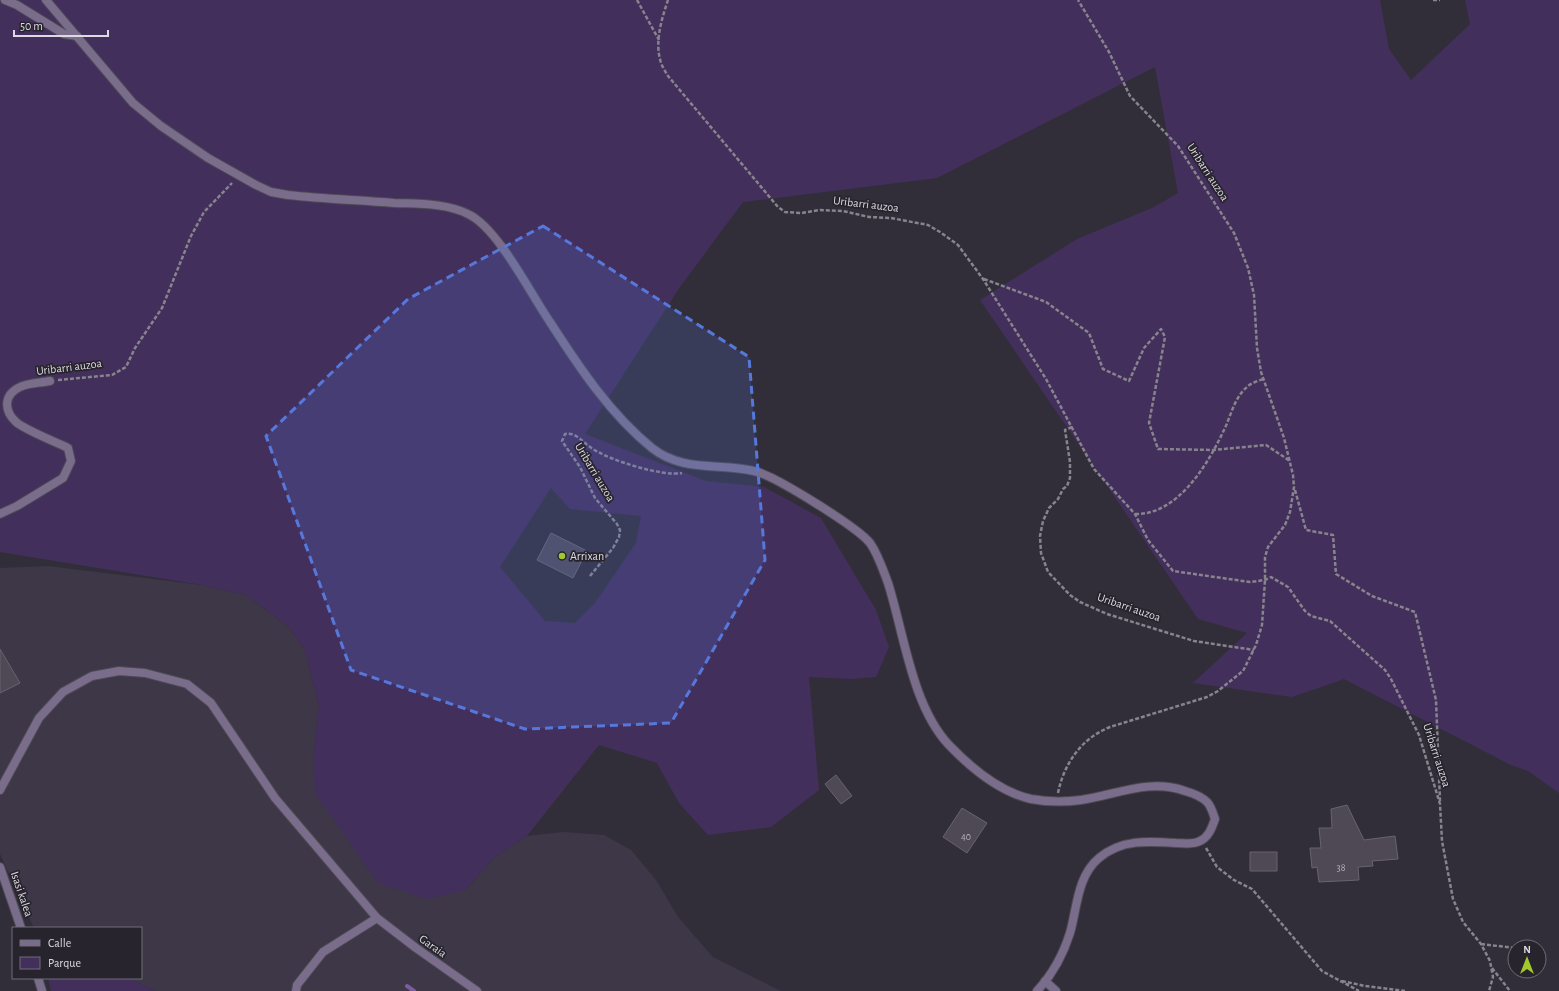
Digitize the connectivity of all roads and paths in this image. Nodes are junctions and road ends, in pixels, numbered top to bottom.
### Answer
1 (5, 0) edge
2 (46, 0) edge
3 (637, 0) edge
4 (668, 0) edge
5 (1078, 0) edge
6 (1433, 0) edge
7 (1440, 0) edge
8 (77, 36) junction
9 (659, 40) junction
10 (238, 174) junction
11 (983, 279) junction
12 (1263, 379) junction
13 (50, 381) joint
14 (1072, 427) junction
15 (1213, 450) junction
16 (1291, 461) junction
17 (691, 465) junction
18 (1294, 487) junction
19 (0, 514) edge
20 (1135, 514) junction
21 (590, 576) dead end
22 (1265, 580) junction
23 (1254, 650) junction
24 (0, 790) edge
25 (1058, 801) junction
26 (1440, 804) junction
27 (1201, 840) junction
28 (0, 867) edge
29 (377, 918) junction
30 (22, 927) edge
31 (1481, 944) junction
32 (1507, 947) edge
33 (1491, 968) junction
34 (38, 979) edge
35 (1337, 980) junction
36 (1045, 981) junction
37 (42, 991) edge
38 (296, 991) edge
39 (477, 991) edge
40 (1037, 991) edge
41 (1056, 991) edge
42 (1359, 991) edge
43 (1405, 991) edge
44 (1489, 991) edge
45 (1510, 991) edge

1 - 8 street
2 - 8 street
3 - 9 path
4 - 9 path, Uribarri auzoa
5 - 12 path, Uribarri auzoa
6 - 7 path
8 - 10 street
9 - 11 path, Uribarri auzoa
10 - 13 path, Uribarri auzoa
10 - 17 street
11 - 14 path, Uribarri auzoa
11 - 15 path
12 - 15 path
12 - 16 path, Uribarri auzoa
13 - 19 street, Uribarri auzoa
14 - 20 path, Uribarri auzoa
14 - 23 path, Uribarri auzoa
15 - 16 path
15 - 20 path
16 - 18 path, Uribarri auzoa
17 - 21 path, Uribarri auzoa
17 - 25 street
18 - 22 path, Uribarri auzoa
18 - 26 path
20 - 22 path, Uribarri auzoa
22 - 23 path, Uribarri auzoa
22 - 26 path, Uribarri auzoa
23 - 25 path, Uribarri auzoa
24 - 29 street, Garaia
25 - 27 street
26 - 31 path, Uribarri auzoa
27 - 35 path
27 - 36 street
28 - 30 street, Isasi kalea
29 - 38 street
29 - 39 street, Garaia
31 - 32 path
31 - 33 path, Uribarri auzoa
33 - 44 path
33 - 45 path
34 - 37 street
35 - 42 path
35 - 43 path
36 - 40 street
36 - 41 street

